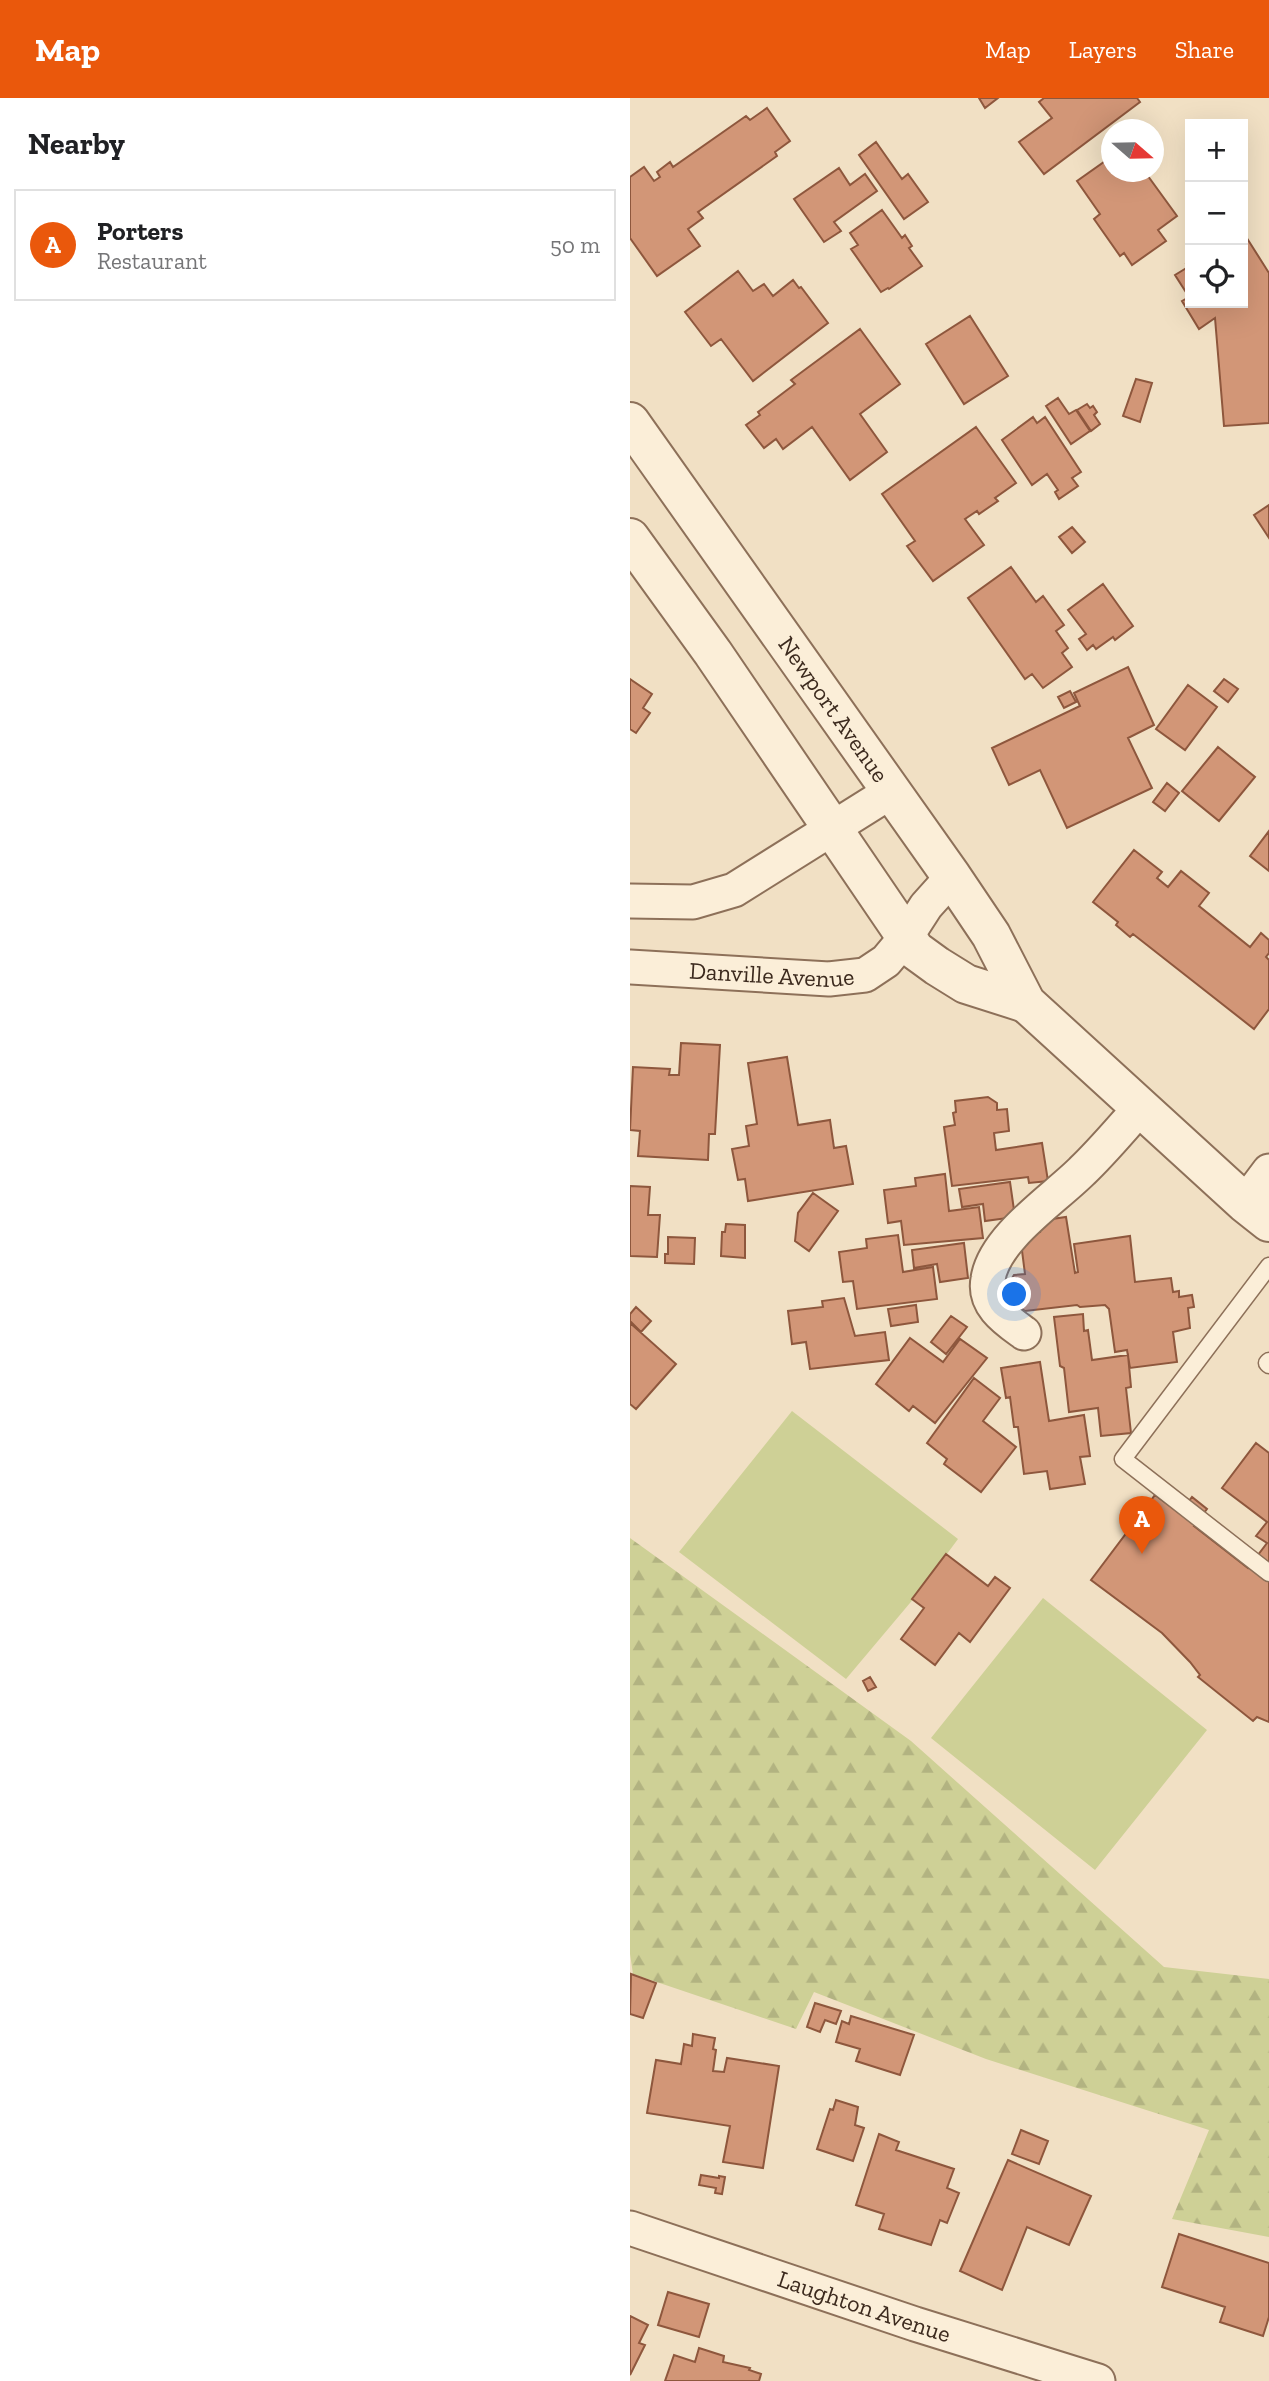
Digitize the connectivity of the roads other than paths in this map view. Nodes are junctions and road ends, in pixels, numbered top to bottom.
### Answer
1 (630, 422) edge
2 (630, 538) edge
3 (892, 791) junction
4 (831, 828) junction
5 (952, 877) junction
6 (630, 901) edge
7 (906, 937) junction
8 (630, 967) edge
9 (1026, 1003) junction
10 (1140, 1108) junction
11 (1269, 1171) edge
12 (1257, 1212) edge
13 (1269, 1266) edge
14 (1024, 1334) dead end
15 (1269, 1573) edge
16 (630, 2228) edge
17 (1098, 2381) edge

1 - 3 street, Newport Avenue
2 - 4 street, Newport Avenue
3 - 4 street
3 - 5 street, Newport Avenue
4 - 6 street
4 - 7 street, Newport Avenue
5 - 7 street, Danville Avenue
5 - 9 street, Newport Avenue
7 - 8 street, Danville Avenue
7 - 9 street, Newport Avenue
9 - 10 street, Newport Avenue
10 - 12 street, Newport Avenue
10 - 14 street
11 - 12 street
13 - 15 lane
16 - 17 street, Laughton Avenue

